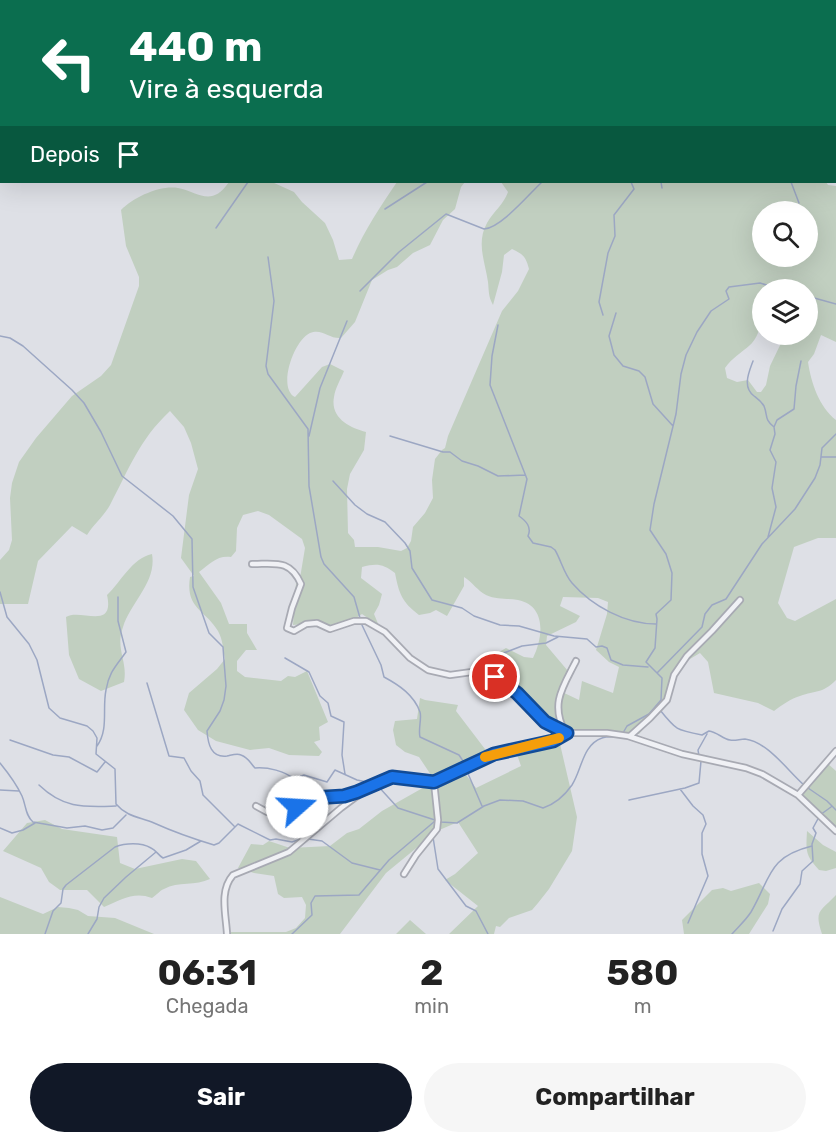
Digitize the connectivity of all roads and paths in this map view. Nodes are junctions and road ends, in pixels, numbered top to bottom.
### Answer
1 (252, 564) dead end
2 (740, 600) dead end
3 (576, 662) dead end
4 (566, 732) junction
5 (630, 736) junction
6 (836, 751) edge
7 (434, 782) junction
8 (368, 788) junction
9 (798, 795) junction
10 (256, 806) dead end
11 (836, 831) edge
12 (404, 874) dead end
13 (227, 934) edge

1 - 4 street
2 - 5 street
3 - 4 street
4 - 5 street
4 - 7 street
5 - 9 street
6 - 9 street
7 - 8 street
7 - 12 street
8 - 10 street
8 - 13 street
9 - 11 street

